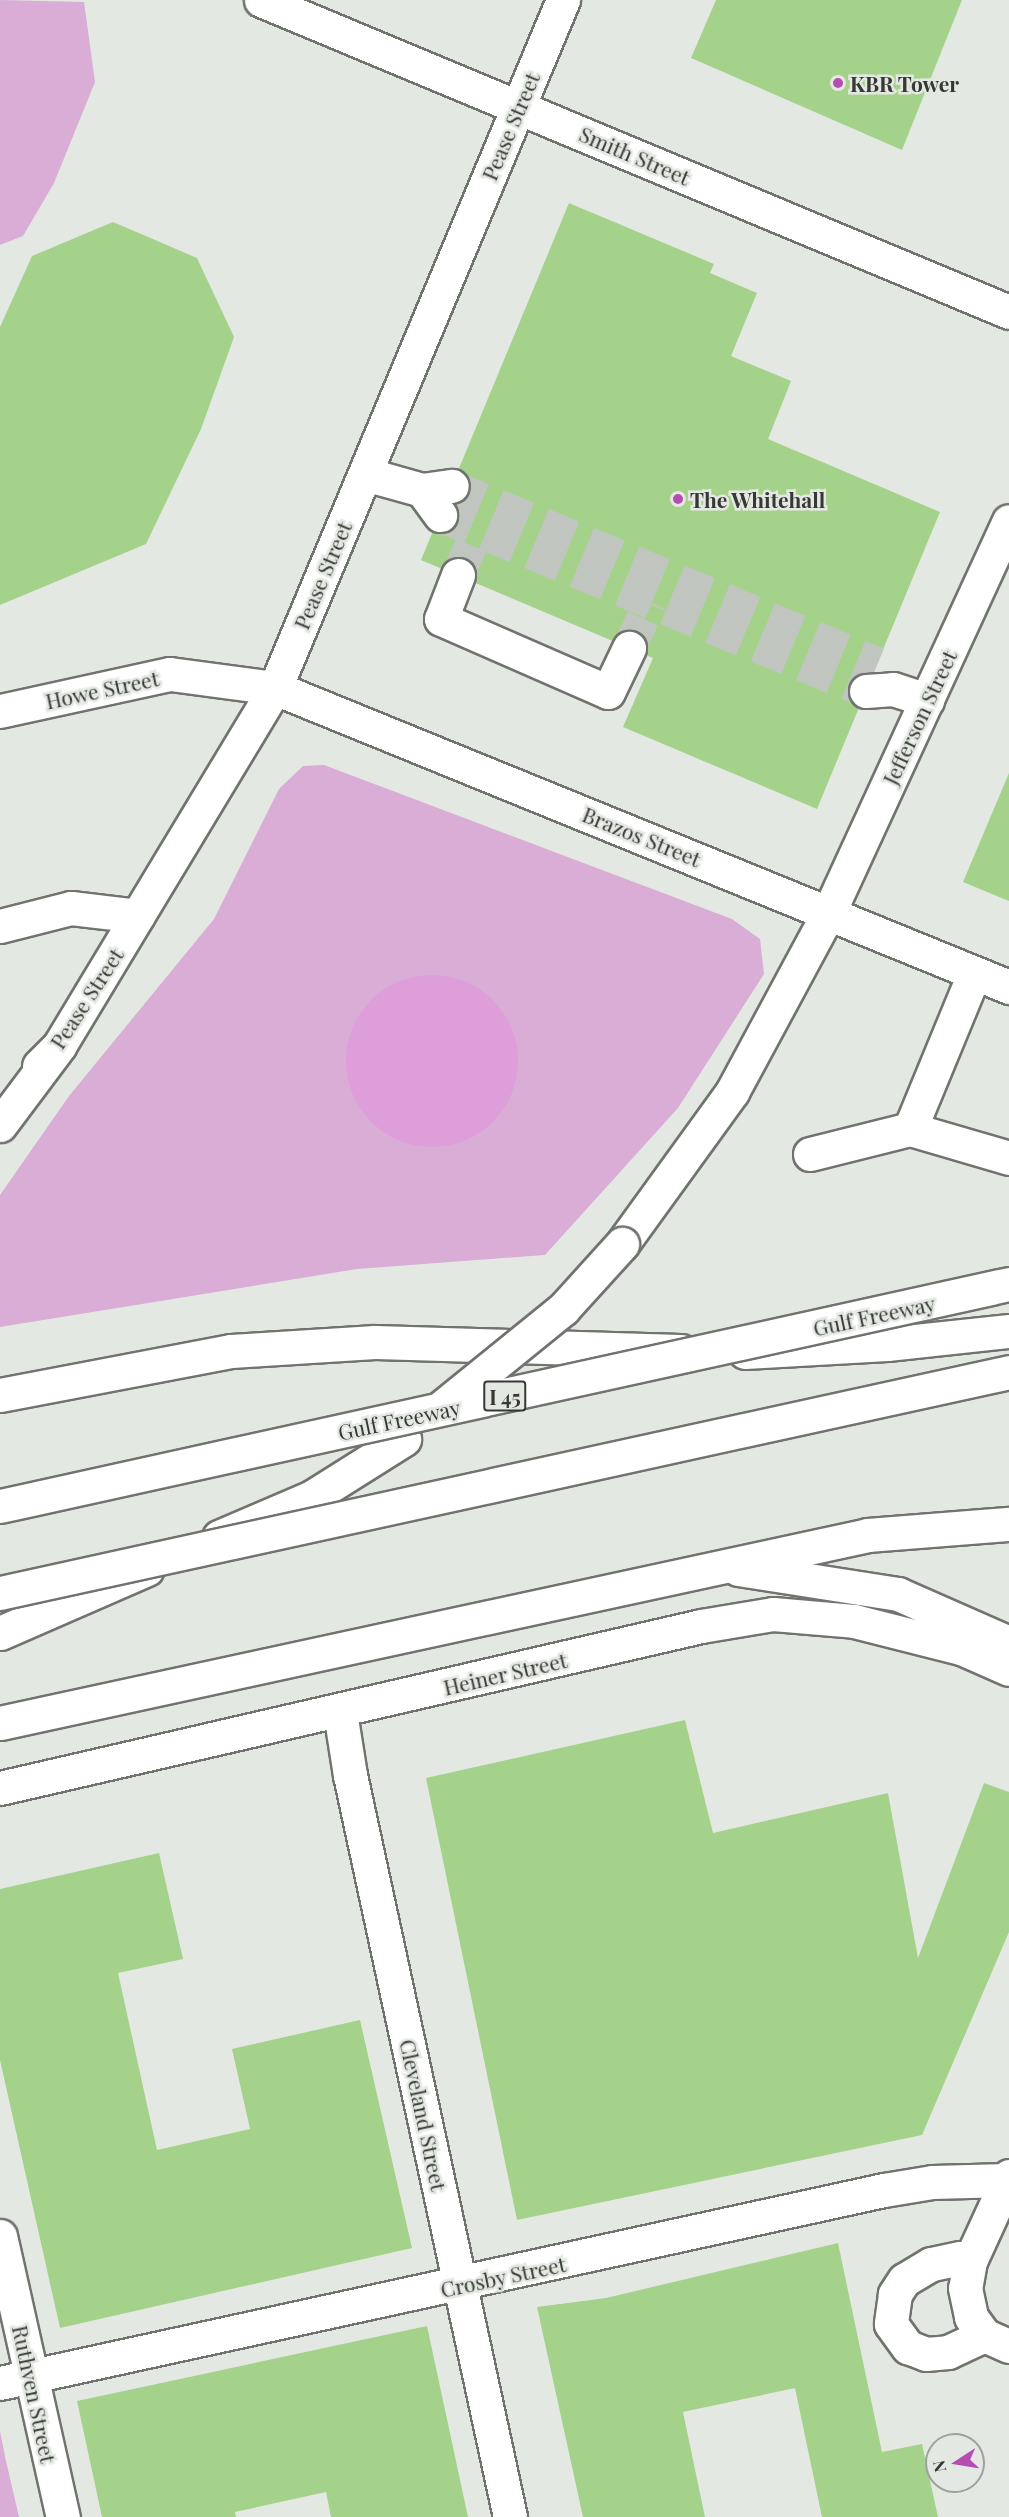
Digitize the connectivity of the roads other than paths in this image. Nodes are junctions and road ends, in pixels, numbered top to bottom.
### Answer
1 (261, 0) edge
2 (563, 0) edge
3 (519, 106) junction
4 (1009, 312) edge
5 (365, 474) junction
6 (438, 497) tunnel mouth
7 (1009, 521) edge
8 (458, 575) tunnel mouth
9 (629, 648) tunnel mouth
10 (879, 681) tunnel mouth
11 (275, 688) junction
12 (927, 700) junction
13 (0, 711) edge
14 (829, 912) junction
15 (138, 916) junction
16 (0, 926) edge
17 (974, 974) junction
18 (1009, 987) edge
19 (59, 1046) junction
20 (0, 1103) edge
21 (0, 1125) edge
22 (910, 1129) junction
23 (810, 1154) dead end
24 (1009, 1158) edge
25 (1009, 1284) edge
26 (1009, 1331) edge
27 (1009, 1372) edge
28 (0, 1395) edge
29 (0, 1506) edge
30 (1009, 1524) edge
31 (715, 1565) junction
32 (0, 1593) edge
33 (0, 1633) edge
34 (1009, 1643) edge
35 (1009, 1669) edge
36 (340, 1712) junction
37 (0, 1723) edge
38 (0, 1788) edge
39 (1008, 2178) edge
40 (1, 2248) edge
41 (970, 2261) junction
42 (461, 2285) junction
43 (997, 2340) edge
44 (32, 2377) junction
45 (0, 2384) edge
46 (63, 2517) edge
47 (510, 2517) edge

1 - 3 main road, Smith Street
2 - 3 main road, Pease Street
3 - 4 main road, Smith Street
3 - 5 main road, Pease Street
5 - 6 main road
5 - 11 main road, Pease Street
7 - 12 main road, Jefferson Street
8 - 9 main road
10 - 12 main road
11 - 13 main road, Howe Street
11 - 14 main road, Brazos Street
11 - 15 main road, Pease Street
12 - 14 main road, Jefferson Street
14 - 17 main road, Brazos Street
14 - 33 main road, Jefferson Street, bridge
15 - 16 main road
15 - 19 main road, Pease Street
17 - 18 main road, Brazos Street
17 - 22 main road
19 - 20 main road, Pease Street
19 - 21 main road
22 - 23 main road
22 - 24 main road
25 - 29 main road, Gulf Freeway / I 45, bridge
26 - 28 main road
27 - 32 main road, bridge
30 - 31 main road
31 - 34 main road
31 - 37 main road
35 - 36 main road, Heiner Street
36 - 38 main road, Heiner Street
36 - 42 main road, Cleveland Street
39 - 41 main road
39 - 42 main road, Crosby Street
40 - 44 main road, Ruthven Street
41 - 43 main road
41 - 43 main road
42 - 44 main road, Crosby Street
42 - 47 main road, Cleveland Street
44 - 45 main road, Crosby Street
44 - 46 main road, Ruthven Street

